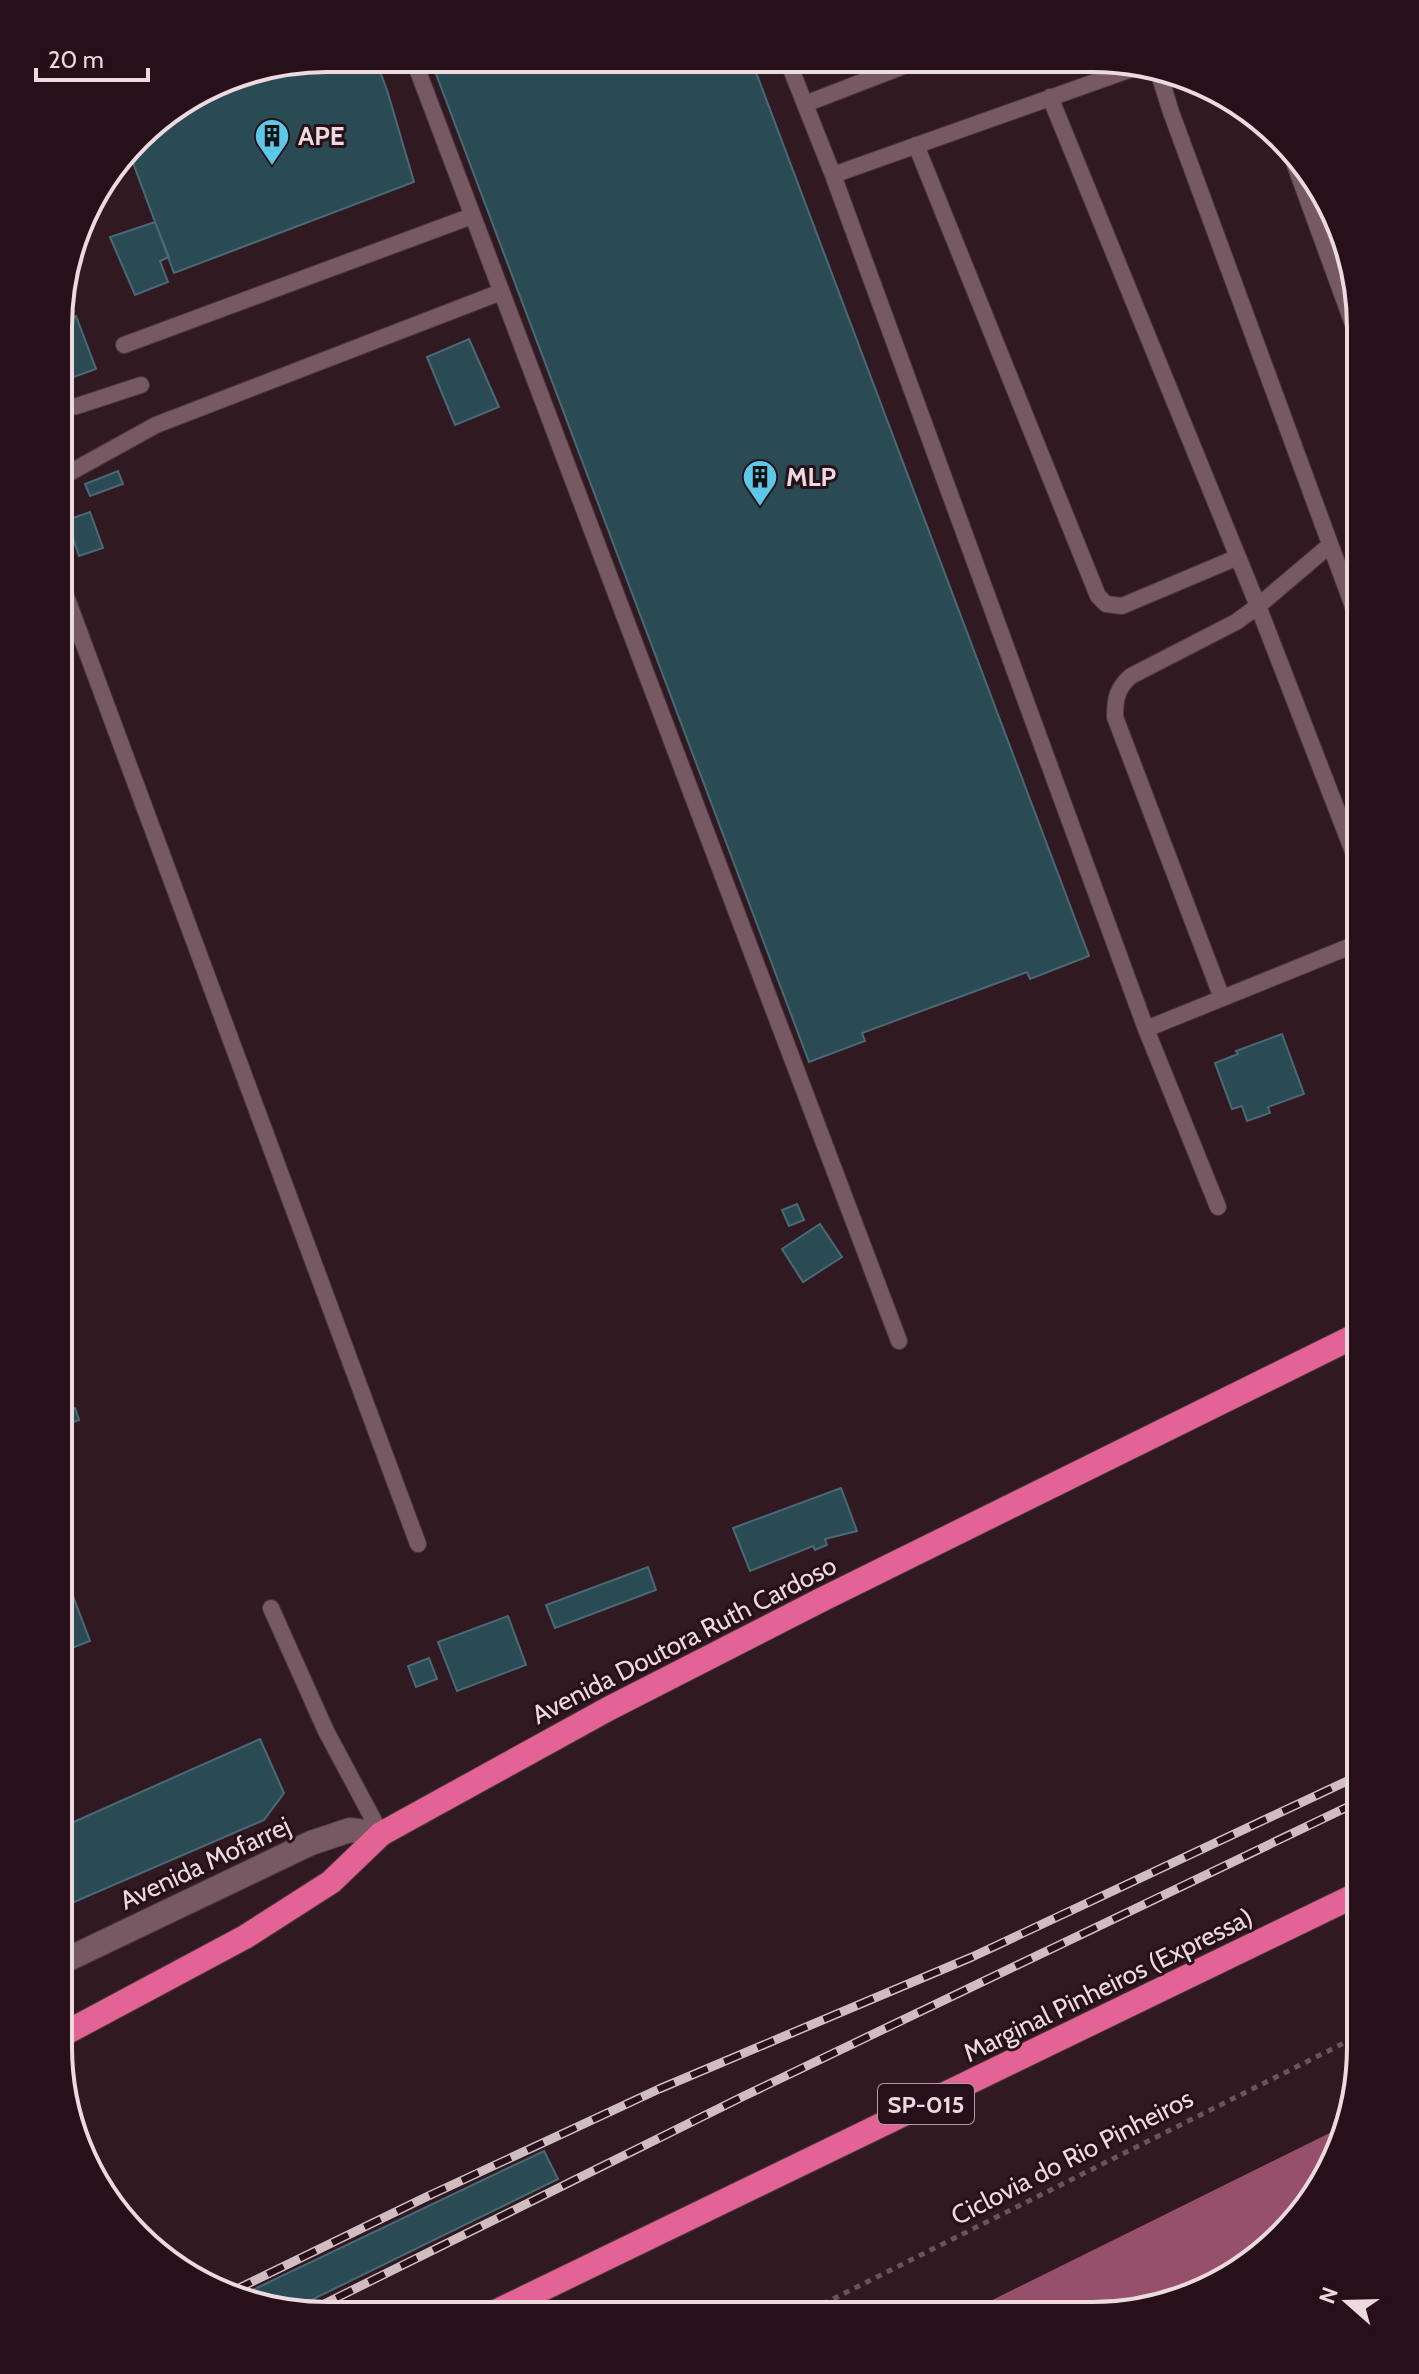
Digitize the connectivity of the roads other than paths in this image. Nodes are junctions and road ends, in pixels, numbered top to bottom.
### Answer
1 (792, 72) edge
2 (887, 72) edge
3 (419, 73) edge
4 (1118, 74) edge
5 (1162, 82) edge
6 (1050, 97) junction
7 (805, 104) junction
8 (916, 145) junction
9 (833, 175) junction
10 (1302, 183) edge
11 (472, 216) junction
12 (501, 292) junction
13 (1346, 304) edge
14 (124, 345) dead end
15 (141, 385) dead end
16 (72, 407) edge
17 (72, 471) edge
18 (1330, 545) junction
19 (1238, 557) junction
20 (1347, 590) edge
21 (1258, 606) junction
22 (72, 612) edge
23 (1347, 835) edge
24 (1347, 948) edge
25 (1222, 998) junction
26 (1146, 1029) junction
27 (1218, 1207) dead end
28 (1346, 1340) edge
29 (899, 1341) dead end
30 (418, 1544) dead end
31 (271, 1608) dead end
32 (381, 1834) junction
33 (1346, 1900) edge
34 (72, 1957) edge
35 (72, 2030) edge
36 (516, 2302) edge

1 - 7 lane
2 - 7 lane
3 - 11 lane
4 - 6 lane
5 - 18 lane
6 - 8 lane
6 - 19 lane
7 - 9 lane
8 - 9 lane
8 - 19 lane
9 - 26 lane
10 - 13 lane
11 - 12 lane
11 - 14 lane
12 - 17 lane
12 - 29 lane
15 - 16 lane
18 - 20 lane
18 - 21 lane
19 - 21 lane
21 - 23 lane
21 - 25 lane
22 - 30 lane
24 - 25 lane
25 - 26 lane
26 - 27 lane
28 - 32 highway, Avenida Doutora Ruth Cardoso
31 - 32 lane
32 - 34 street, Avenida Mofarrej
32 - 35 highway, Avenida Doutora Ruth Cardoso
33 - 36 highway, Marginal Pinheiros (Expressa) / SP-015

